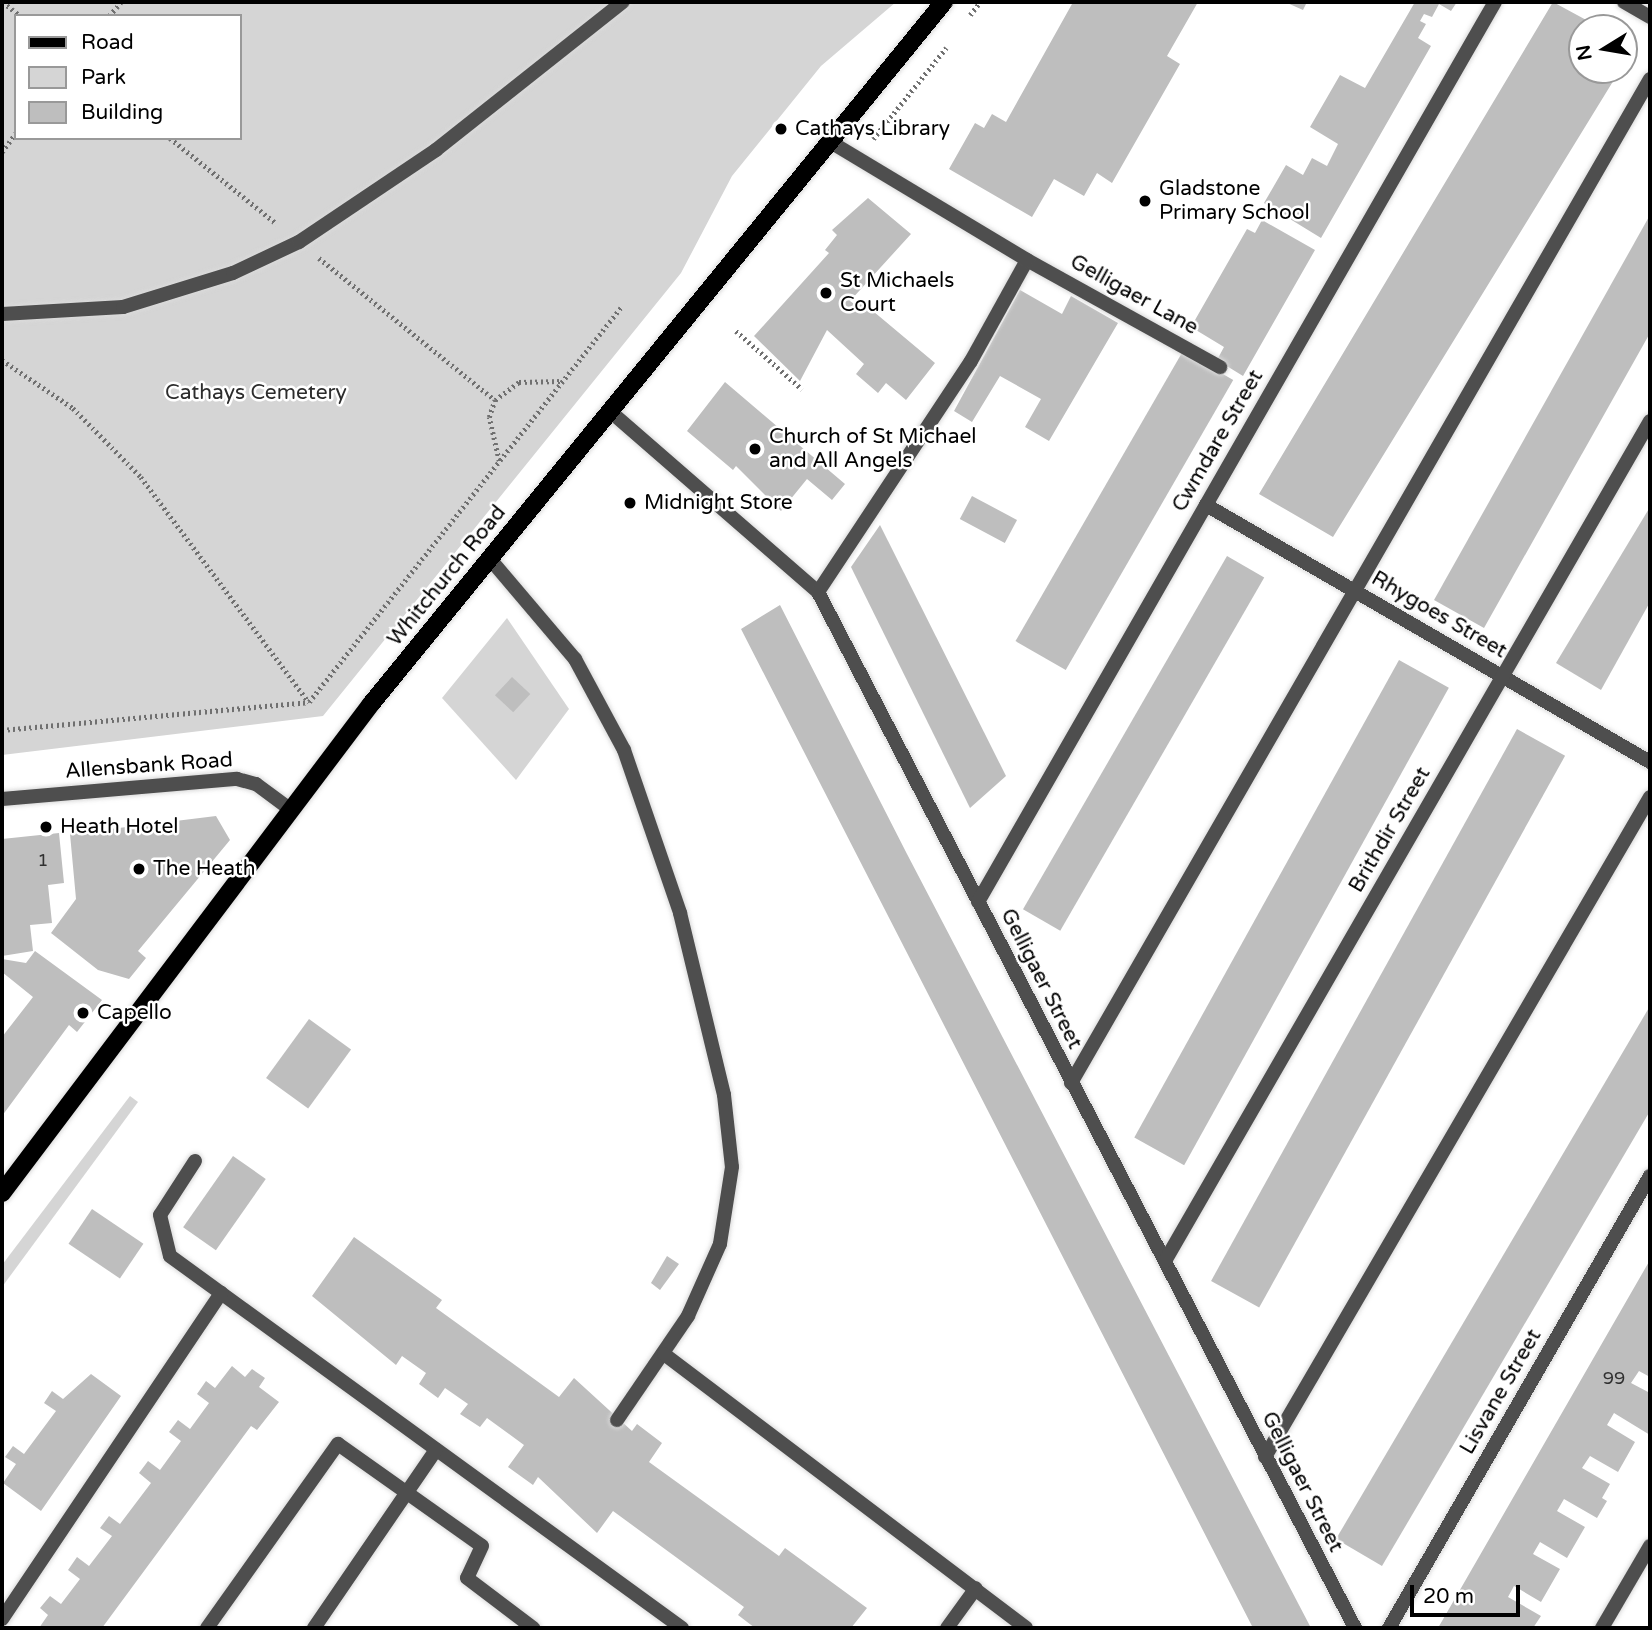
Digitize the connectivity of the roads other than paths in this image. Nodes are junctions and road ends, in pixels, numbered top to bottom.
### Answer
1 (623, 2) edge
2 (944, 2) edge
3 (1495, 2) edge
4 (1624, 2) edge
5 (1650, 17) edge
6 (1650, 79) edge
7 (831, 142) junction
8 (1027, 260) junction
9 (2, 314) edge
10 (1220, 368) dead end
11 (611, 412) junction
12 (1650, 421) edge
13 (1206, 505) junction
14 (491, 560) junction
15 (1355, 591) junction
16 (818, 592) junction
17 (1503, 676) junction
18 (1650, 762) edge
19 (1650, 797) edge
20 (2, 799) edge
21 (291, 810) junction
22 (978, 902) junction
23 (1071, 1083) junction
24 (195, 1161) dead end
25 (1650, 1176) edge
26 (2, 1193) edge
27 (1165, 1261) junction
28 (221, 1293) junction
29 (664, 1354) junction
30 (617, 1420) dead end
31 (436, 1450) junction
32 (1265, 1457) junction
33 (407, 1491) junction
34 (1650, 1546) edge
35 (976, 1588) junction
36 (2, 1619) edge
37 (207, 1628) edge
38 (314, 1628) edge
39 (533, 1628) edge
40 (682, 1628) edge
41 (947, 1628) edge
42 (1026, 1628) edge
43 (1354, 1628) edge
44 (1389, 1628) edge
45 (1602, 1628) edge

1 - 9 street
2 - 7 main road, Whitchurch Road
3 - 13 street, Cwmdare Street
4 - 5 street
6 - 15 street
7 - 8 street, Gelligaer Lane
7 - 11 main road, Whitchurch Road
8 - 10 street, Gelligaer Lane
8 - 16 street
11 - 14 main road, Whitchurch Road
11 - 16 street, Gelligaer Street
12 - 17 street, Brithdir Street
13 - 15 street, Rhygoes Street
13 - 22 street, Cwmdare Street
14 - 21 main road, Whitchurch Road
14 - 29 street
15 - 17 street, Rhygoes Street
15 - 23 street
16 - 22 street, Gelligaer Street
17 - 18 street, Rhygoes Street
17 - 27 street, Brithdir Street
19 - 32 street
20 - 21 street, Allensbank Road
21 - 26 main road, Whitchurch Road
22 - 23 street, Gelligaer Street
23 - 27 street, Gelligaer Street
24 - 28 street
25 - 44 street, Lisvane Street
27 - 32 street, Gelligaer Street
28 - 31 street
28 - 36 street
29 - 30 street
29 - 35 street
31 - 33 street
31 - 40 street
32 - 43 street, Gelligaer Street
33 - 37 street
33 - 38 street
33 - 39 street
34 - 45 street
35 - 41 street
35 - 42 street

